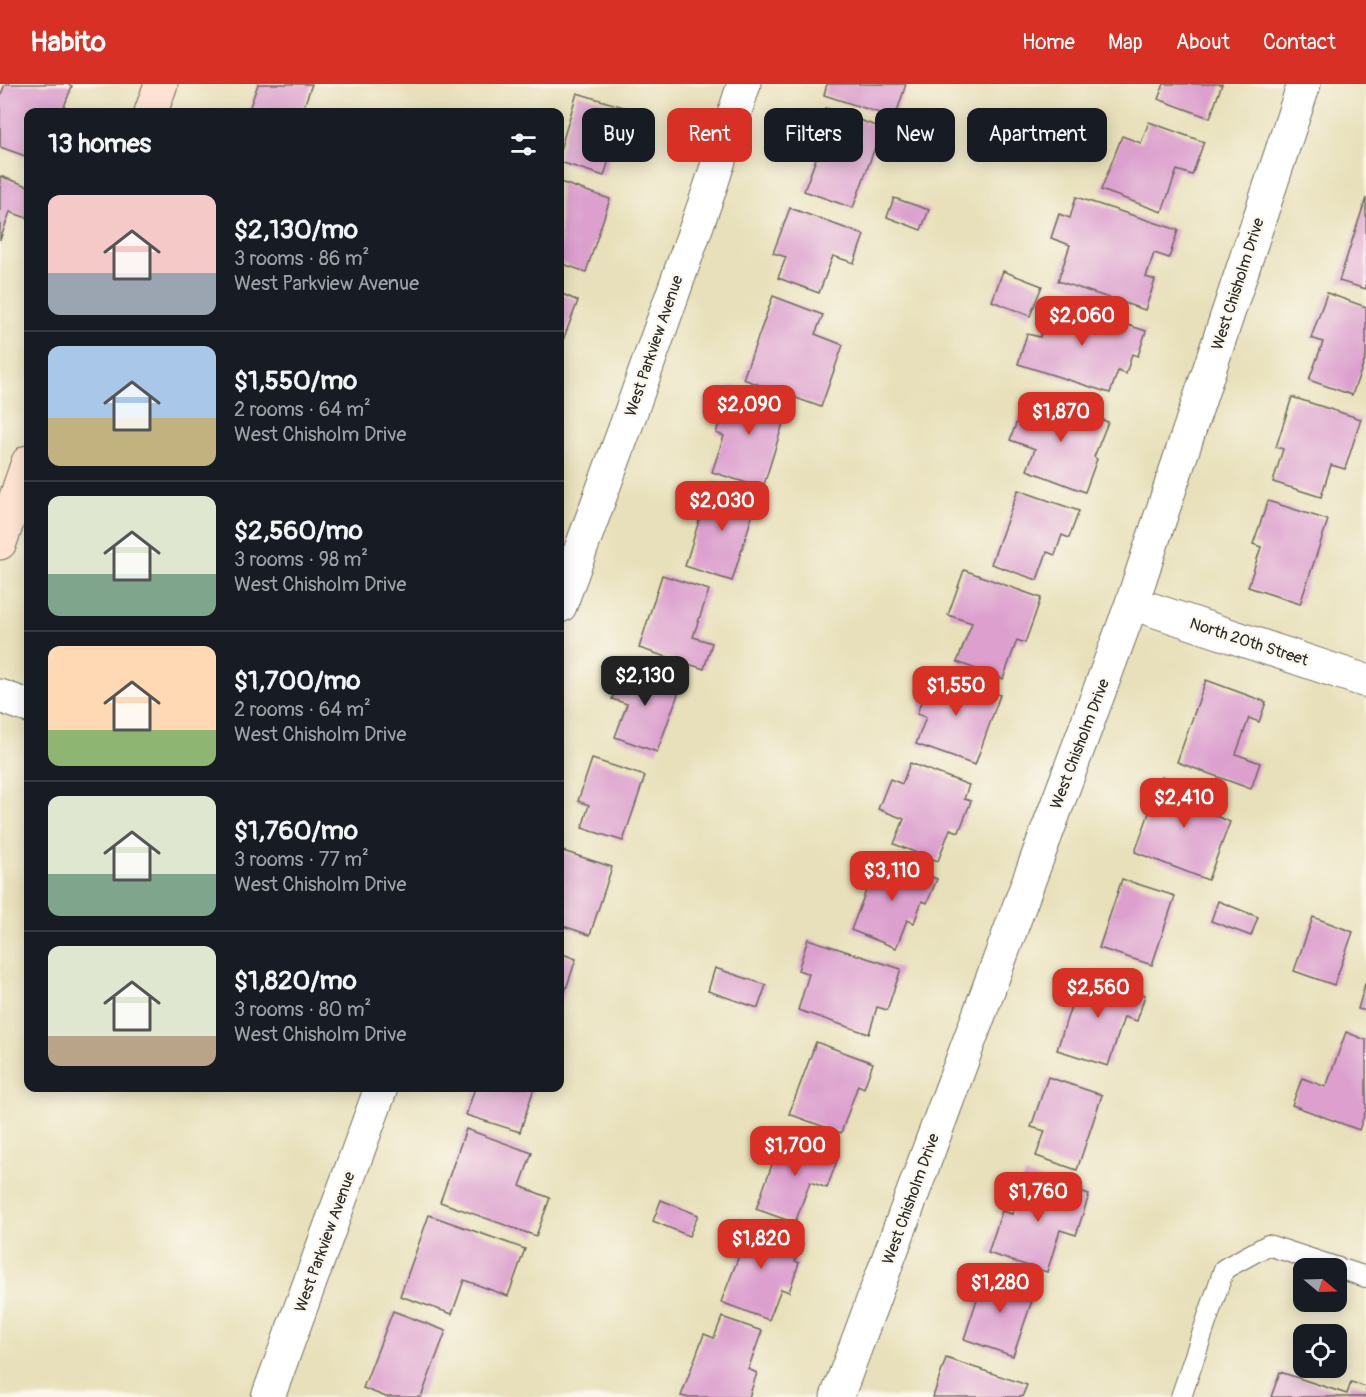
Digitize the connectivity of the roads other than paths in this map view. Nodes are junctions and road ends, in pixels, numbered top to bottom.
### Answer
1 (161, 84) edge
2 (744, 84) edge
3 (1304, 84) edge
4 (152, 108) edge
5 (24, 474) edge
6 (0, 543) edge
7 (564, 595) edge
8 (1132, 603) junction
9 (1366, 681) edge
10 (0, 696) edge
11 (24, 705) edge
12 (380, 1092) edge
13 (1366, 1277) edge
14 (268, 1397) edge
15 (837, 1397) edge
16 (1181, 1397) edge

1 - 4 street
2 - 7 street, West Parkview Avenue
3 - 8 street, West Chisholm Drive
5 - 6 street
8 - 9 street, North 20th Street
8 - 15 street, West Chisholm Drive
10 - 11 street
12 - 14 street, West Parkview Avenue
13 - 16 lane

